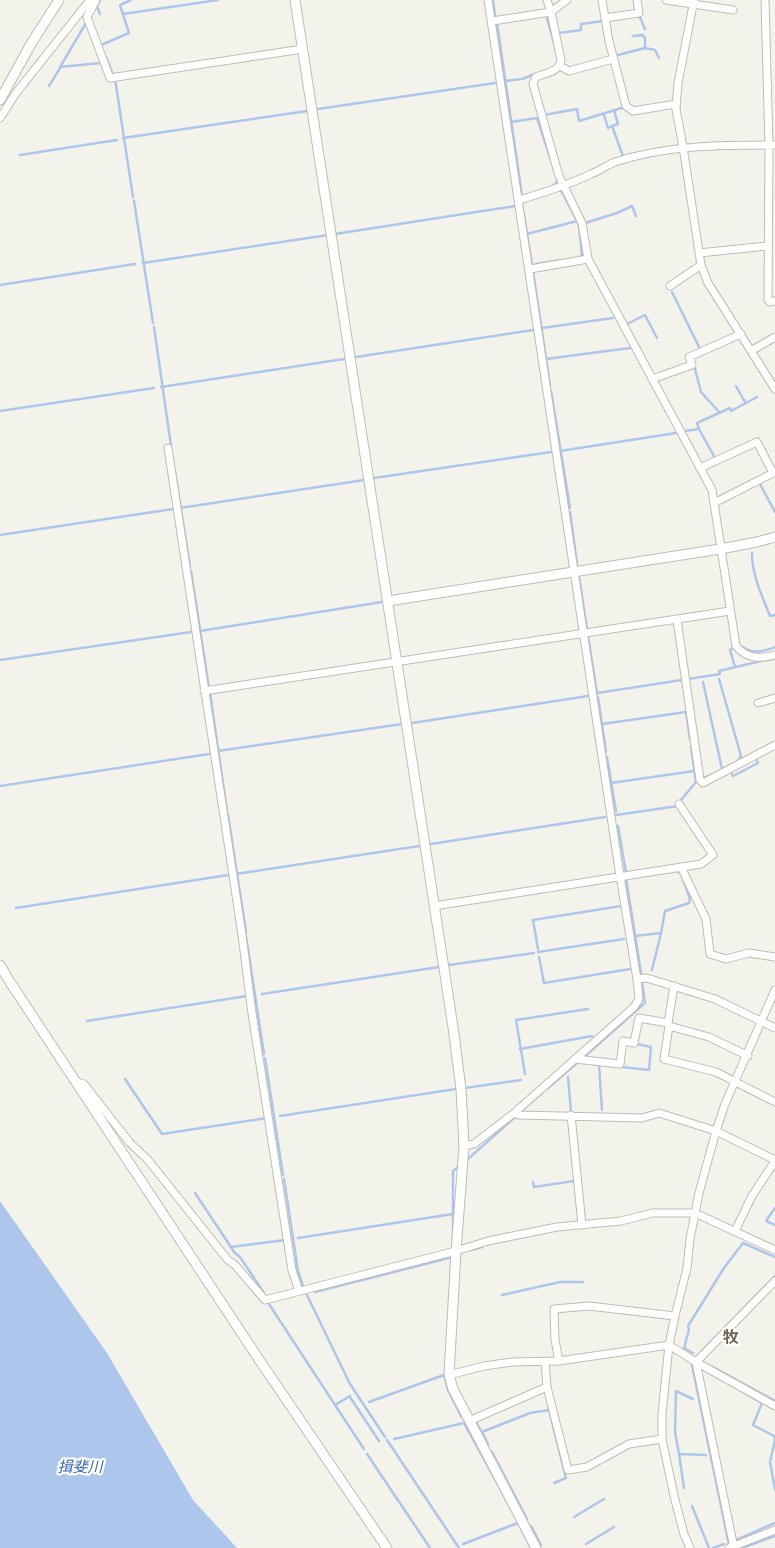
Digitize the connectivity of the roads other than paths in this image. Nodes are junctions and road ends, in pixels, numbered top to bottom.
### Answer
1 (59, 0) edge
2 (90, 0) edge
3 (96, 0) edge
4 (295, 0) edge
5 (488, 0) edge
6 (547, 0) edge
7 (567, 0) edge
8 (602, 0) edge
9 (637, 0) edge
10 (666, 0) edge
11 (766, 0) edge
12 (694, 2) edge
13 (733, 10) dead end
14 (551, 12) junction
15 (605, 18) junction
16 (492, 20) junction
17 (303, 49) junction
18 (613, 59) junction
19 (560, 66) junction
20 (0, 100) edge
21 (676, 104) junction
22 (0, 118) edge
23 (772, 145) edge
24 (683, 147) junction
25 (564, 186) junction
26 (519, 200) junction
27 (767, 246) junction
28 (699, 253) junction
29 (588, 259) junction
30 (700, 265) junction
31 (530, 269) junction
32 (670, 286) dead end
33 (775, 301) edge
34 (741, 334) junction
35 (775, 337) edge
36 (752, 351) junction
37 (652, 378) junction
38 (775, 389) edge
39 (168, 448) dead end
40 (700, 468) junction
41 (774, 473) edge
42 (714, 503) junction
43 (775, 537) edge
44 (720, 549) junction
45 (575, 572) junction
46 (388, 601) junction
47 (730, 611) junction
48 (677, 620) junction
49 (584, 634) junction
50 (775, 655) edge
51 (397, 662) junction
52 (204, 691) junction
53 (775, 698) edge
54 (758, 703) dead end
55 (775, 745) edge
56 (680, 804) dead end
57 (681, 867) junction
58 (620, 876) junction
59 (434, 906) junction
60 (775, 957) edge
61 (0, 965) edge
62 (638, 979) junction
63 (674, 986) junction
64 (775, 990) edge
65 (763, 1021) junction
66 (668, 1024) junction
67 (775, 1028) edge
68 (748, 1056) junction
69 (575, 1059) junction
70 (736, 1080) junction
71 (76, 1082) junction
72 (775, 1102) edge
73 (514, 1113) junction
74 (571, 1115) junction
75 (716, 1131) junction
76 (464, 1146) junction
77 (775, 1160) edge
78 (695, 1213) junction
79 (582, 1225) junction
80 (735, 1231) junction
81 (775, 1250) edge
82 (456, 1251) junction
83 (775, 1282) edge
84 (299, 1291) junction
85 (675, 1316) junction
86 (670, 1345) junction
87 (559, 1361) junction
88 (545, 1362) junction
89 (696, 1362) junction
90 (449, 1375) junction
91 (547, 1387) junction
92 (775, 1406) edge
93 (469, 1421) junction
94 (662, 1439) junction
95 (775, 1530) edge
96 (387, 1548) edge
97 (536, 1548) edge
98 (690, 1548) edge
99 (732, 1548) edge

1 - 20 street
2 - 22 street
3 - 17 street
4 - 17 street
5 - 16 street
6 - 14 street
7 - 14 street
8 - 15 street
9 - 15 street
10 - 12 street
11 - 23 street
12 - 13 street
12 - 21 street
14 - 16 street
14 - 19 street
15 - 18 street
16 - 26 street
17 - 46 street
18 - 19 street
18 - 21 street
19 - 25 street
21 - 24 street
23 - 24 street
23 - 27 street
24 - 25 street
24 - 28 street
25 - 26 street
25 - 29 street
26 - 31 street
27 - 28 street
27 - 33 street
28 - 30 street
29 - 31 street
29 - 37 street
30 - 32 street
30 - 34 street
31 - 45 street
34 - 36 street
34 - 37 street
35 - 36 street
36 - 38 street
37 - 40 street
39 - 52 street
40 - 41 street
40 - 42 street
41 - 42 street
42 - 44 street
43 - 44 street
44 - 45 street
44 - 47 street
45 - 46 street
45 - 49 street
46 - 51 street
47 - 48 street
47 - 50 street
48 - 49 street
48 - 55 street
49 - 51 street
49 - 58 street
51 - 52 street
51 - 59 street
52 - 84 street
53 - 54 street
56 - 57 street
57 - 58 street
57 - 60 street
58 - 59 street
58 - 62 street
59 - 76 street
61 - 71 street
62 - 63 street
62 - 69 street
63 - 65 street
63 - 66 street
64 - 65 street
65 - 67 street
65 - 68 street
66 - 68 street
66 - 69 street
66 - 70 street
68 - 70 street
69 - 73 street
70 - 72 street
70 - 75 street
71 - 84 street
71 - 96 street
73 - 74 street
73 - 76 street
74 - 75 street
74 - 79 street
75 - 77 street
75 - 78 street
76 - 82 street
77 - 80 street
78 - 79 street
78 - 80 street
78 - 85 street
79 - 82 street
80 - 81 street
82 - 84 street
82 - 90 street
83 - 89 street
85 - 86 street
85 - 87 street
86 - 87 street
86 - 89 street
86 - 94 street
87 - 88 street
88 - 90 street
88 - 91 street
89 - 92 street
89 - 99 street
90 - 93 street
91 - 93 street
91 - 94 street
93 - 97 street
94 - 98 street
95 - 99 street

